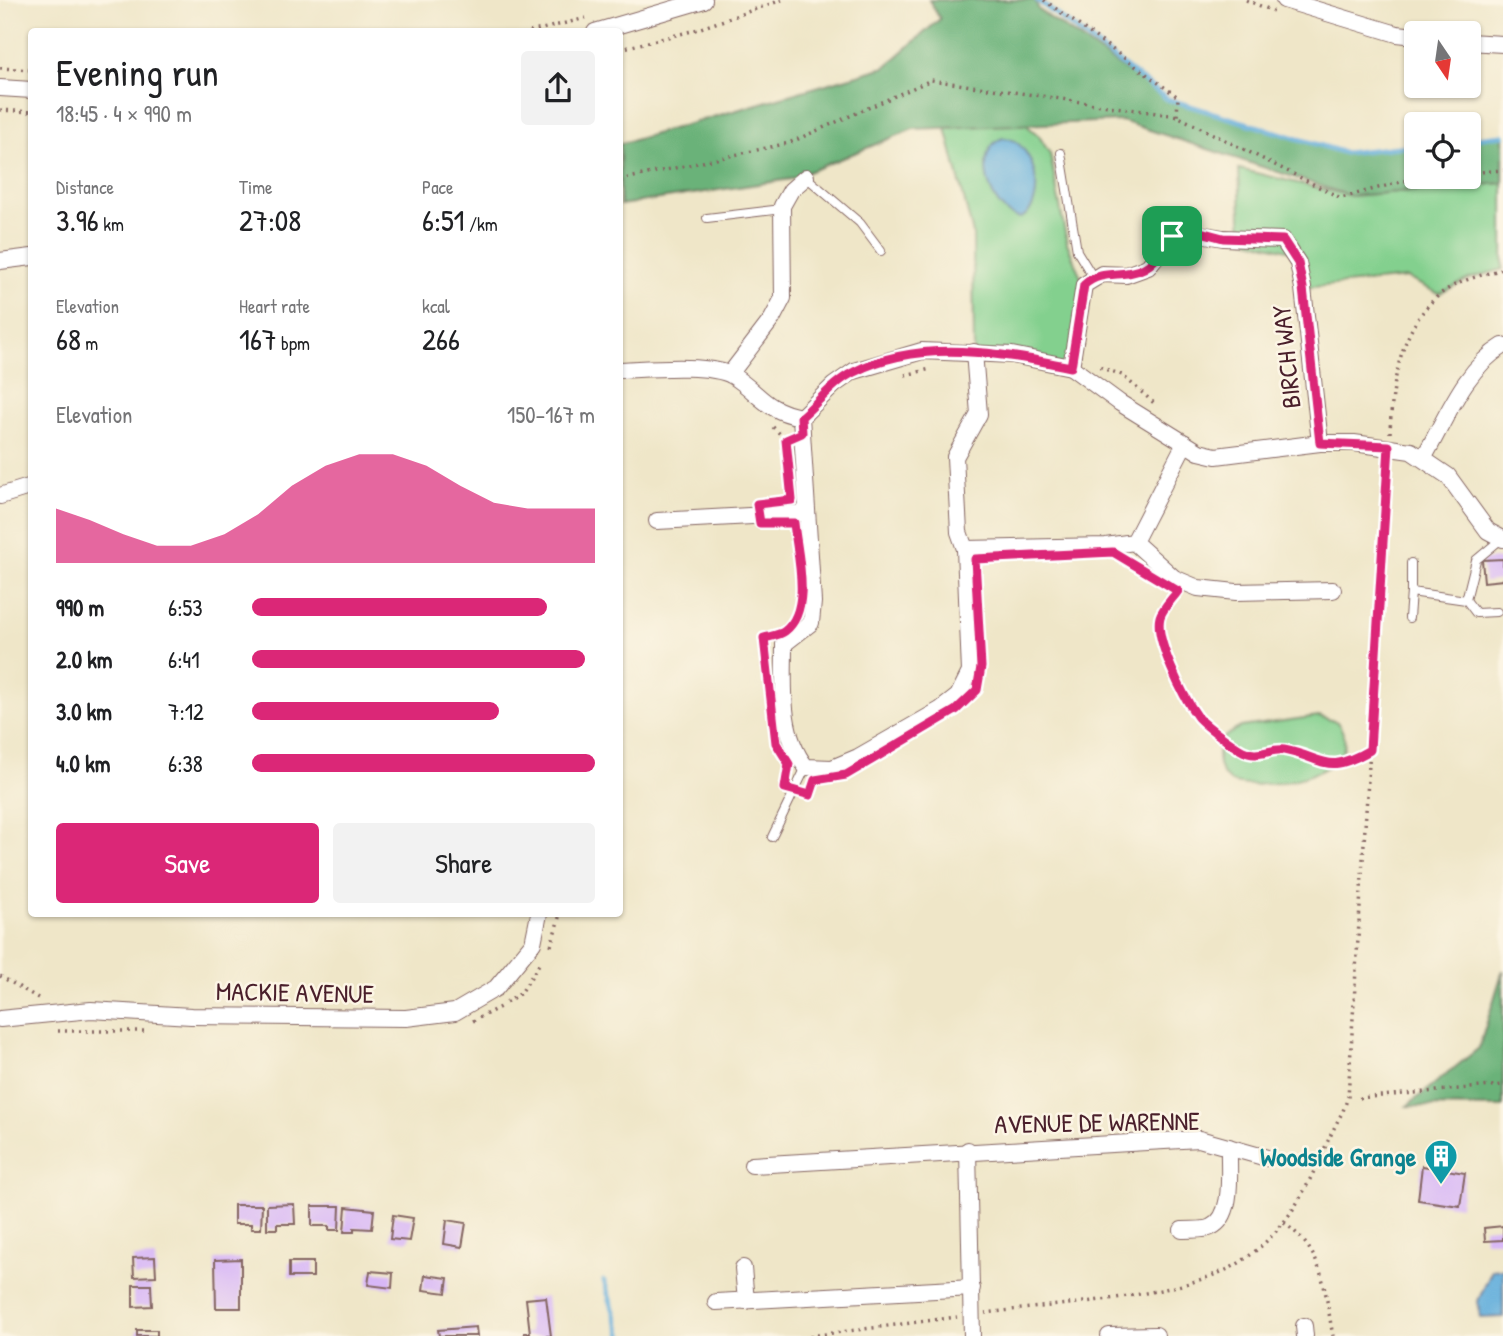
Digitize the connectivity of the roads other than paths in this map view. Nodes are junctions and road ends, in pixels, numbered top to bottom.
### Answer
1 (704, 0) edge
2 (1284, 0) edge
3 (609, 28) edge
4 (1404, 35) edge
5 (1481, 43) edge
6 (1503, 44) edge
7 (0, 88) edge
8 (28, 90) edge
9 (1061, 153) dead end
10 (806, 177) joint
11 (782, 209) junction
12 (707, 218) dead end
13 (881, 251) dead end
14 (28, 258) edge
15 (0, 261) edge
16 (1093, 277) junction
17 (1503, 346) edge
18 (974, 352) junction
19 (1071, 367) junction
20 (623, 370) edge
21 (730, 374) junction
22 (801, 425) junction
23 (1185, 443) junction
24 (1320, 443) junction
25 (1424, 457) junction
26 (28, 487) edge
27 (0, 496) edge
28 (807, 513) junction
29 (657, 521) dead end
30 (1502, 540) edge
31 (1134, 542) junction
32 (965, 549) junction
33 (1411, 563) dead end
34 (1333, 590) dead end
35 (1411, 592) junction
36 (1466, 600) junction
37 (1497, 612) dead end
38 (1409, 618) dead end
39 (806, 767) junction
40 (772, 837) dead end
41 (538, 917) edge
42 (0, 1019) edge
43 (1229, 1147) junction
44 (968, 1150) junction
45 (1267, 1158) dead end
46 (752, 1164) dead end
47 (1182, 1230) dead end
48 (743, 1268) dead end
49 (972, 1288) junction
50 (746, 1301) junction
51 (716, 1302) dead end
52 (1130, 1335) edge
53 (1156, 1335) edge
54 (972, 1336) edge
55 (1109, 1336) edge

1 - 3 street
2 - 4 street
5 - 6 street
7 - 8 street
9 - 16 lane
10 - 11 street
10 - 13 lane
11 - 12 lane
11 - 21 street
14 - 15 street
16 - 19 street
16 - 24 street, BIRCH WAY
17 - 25 street
18 - 19 street
18 - 22 street
18 - 32 street
19 - 23 street
20 - 21 street
21 - 22 street
22 - 28 street
23 - 24 street
23 - 31 street
24 - 25 street
25 - 30 street
26 - 27 street
28 - 29 street
28 - 39 street
30 - 36 lane
31 - 32 street
31 - 34 street
32 - 39 street
33 - 35 lane
35 - 36 lane
35 - 38 lane
36 - 37 lane
39 - 40 lane
41 - 42 street, MACKIE AVENUE
43 - 44 street, AVENUE DE WARENNE
43 - 45 street, AVENUE DE WARENNE
43 - 47 street
44 - 46 street, AVENUE DE WARENNE
44 - 49 street, AVENUE DE WARENNE
48 - 50 street
49 - 50 street
49 - 54 street, AVENUE DE WARENNE
50 - 51 street
52 - 53 street
52 - 55 street

